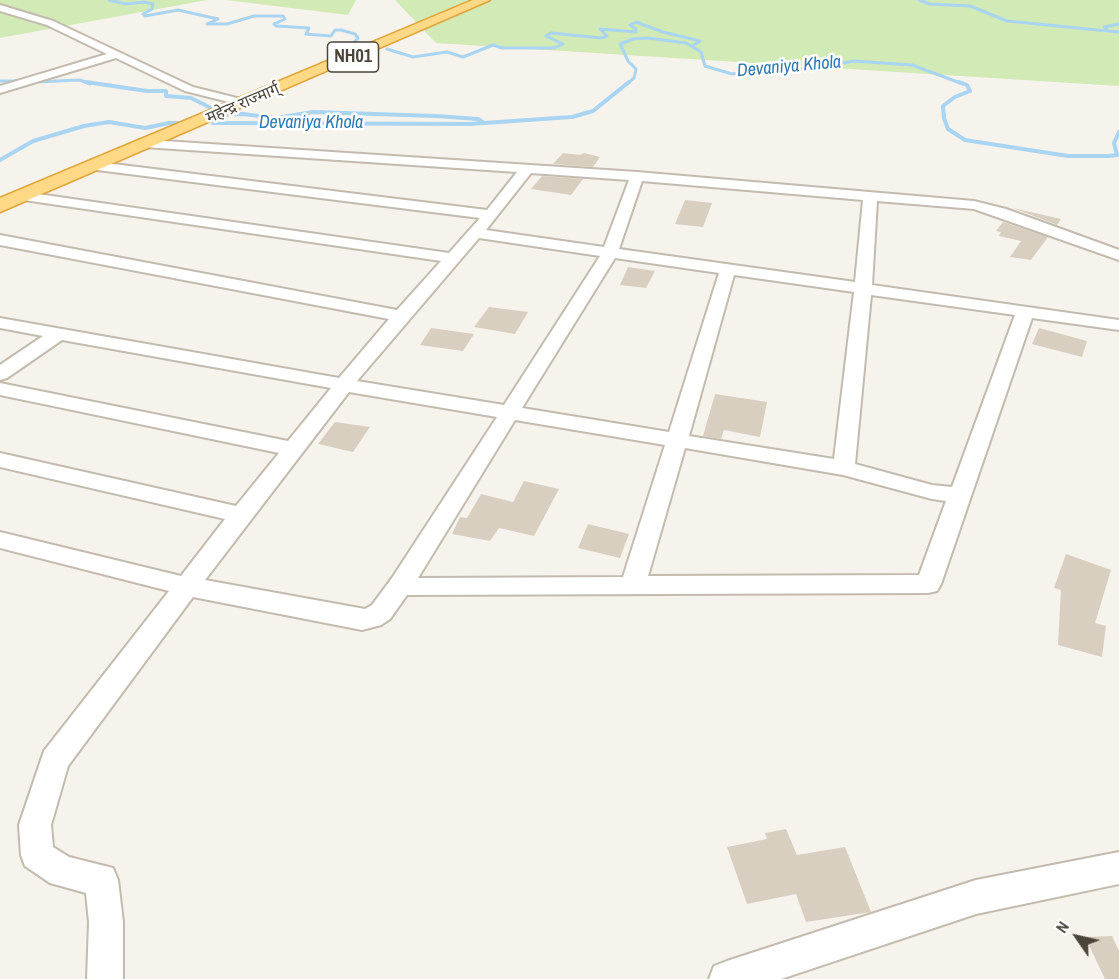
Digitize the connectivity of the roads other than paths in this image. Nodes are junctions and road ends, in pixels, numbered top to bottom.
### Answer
1 (484, 0) edge
2 (0, 8) edge
3 (115, 55) junction
4 (0, 90) edge
5 (245, 103) junction
6 (149, 144) junction
7 (96, 166) junction
8 (526, 170) junction
9 (637, 176) junction
10 (24, 196) junction
11 (870, 197) junction
12 (0, 206) edge
13 (491, 215) junction
14 (475, 233) junction
15 (0, 240) edge
16 (610, 253) junction
17 (1119, 255) edge
18 (453, 258) junction
19 (728, 269) junction
20 (863, 289) junction
21 (1025, 312) junction
22 (401, 315) junction
23 (0, 323) edge
24 (1119, 325) edge
25 (59, 333) junction
26 (0, 374) edge
27 (344, 385) junction
28 (0, 388) edge
29 (510, 411) junction
30 (677, 440) junction
31 (294, 449) junction
32 (0, 460) edge
33 (844, 468) junction
34 (960, 495) junction
35 (241, 515) junction
36 (0, 540) edge
37 (400, 585) junction
38 (185, 586) junction
39 (633, 586) junction
40 (1119, 868) edge
41 (105, 979) edge
42 (727, 979) edge

1 - 5 highway, महेन्द्र राज्मार्ग् / NH01
2 - 3 street
3 - 4 street
3 - 5 street
5 - 6 highway, महेन्द्र राज्मार्ग् / NH01
6 - 7 highway, महेन्द्र राज्मार्ग् / NH01
6 - 8 street
7 - 10 highway, महेन्द्र राज्मार्ग् / NH01
7 - 13 street
8 - 9 street
8 - 13 street
9 - 11 street
9 - 16 street
10 - 12 highway, महेन्द्र राज्मार्ग् / NH01
10 - 18 street
11 - 17 street
11 - 20 street
13 - 14 street
14 - 16 street
14 - 18 street
15 - 22 street
16 - 19 street
16 - 29 street
18 - 22 street
19 - 20 street
19 - 30 street
20 - 21 street
20 - 33 street
21 - 24 street
21 - 34 street
22 - 27 street
23 - 25 street
25 - 26 street
25 - 27 street
27 - 29 street
27 - 31 street
28 - 31 street
29 - 30 street
29 - 37 street
30 - 33 street
30 - 39 street
31 - 35 street
32 - 35 street
33 - 34 street
34 - 39 street
35 - 38 street
36 - 38 street
37 - 38 street
37 - 39 street
38 - 41 street
40 - 42 street

